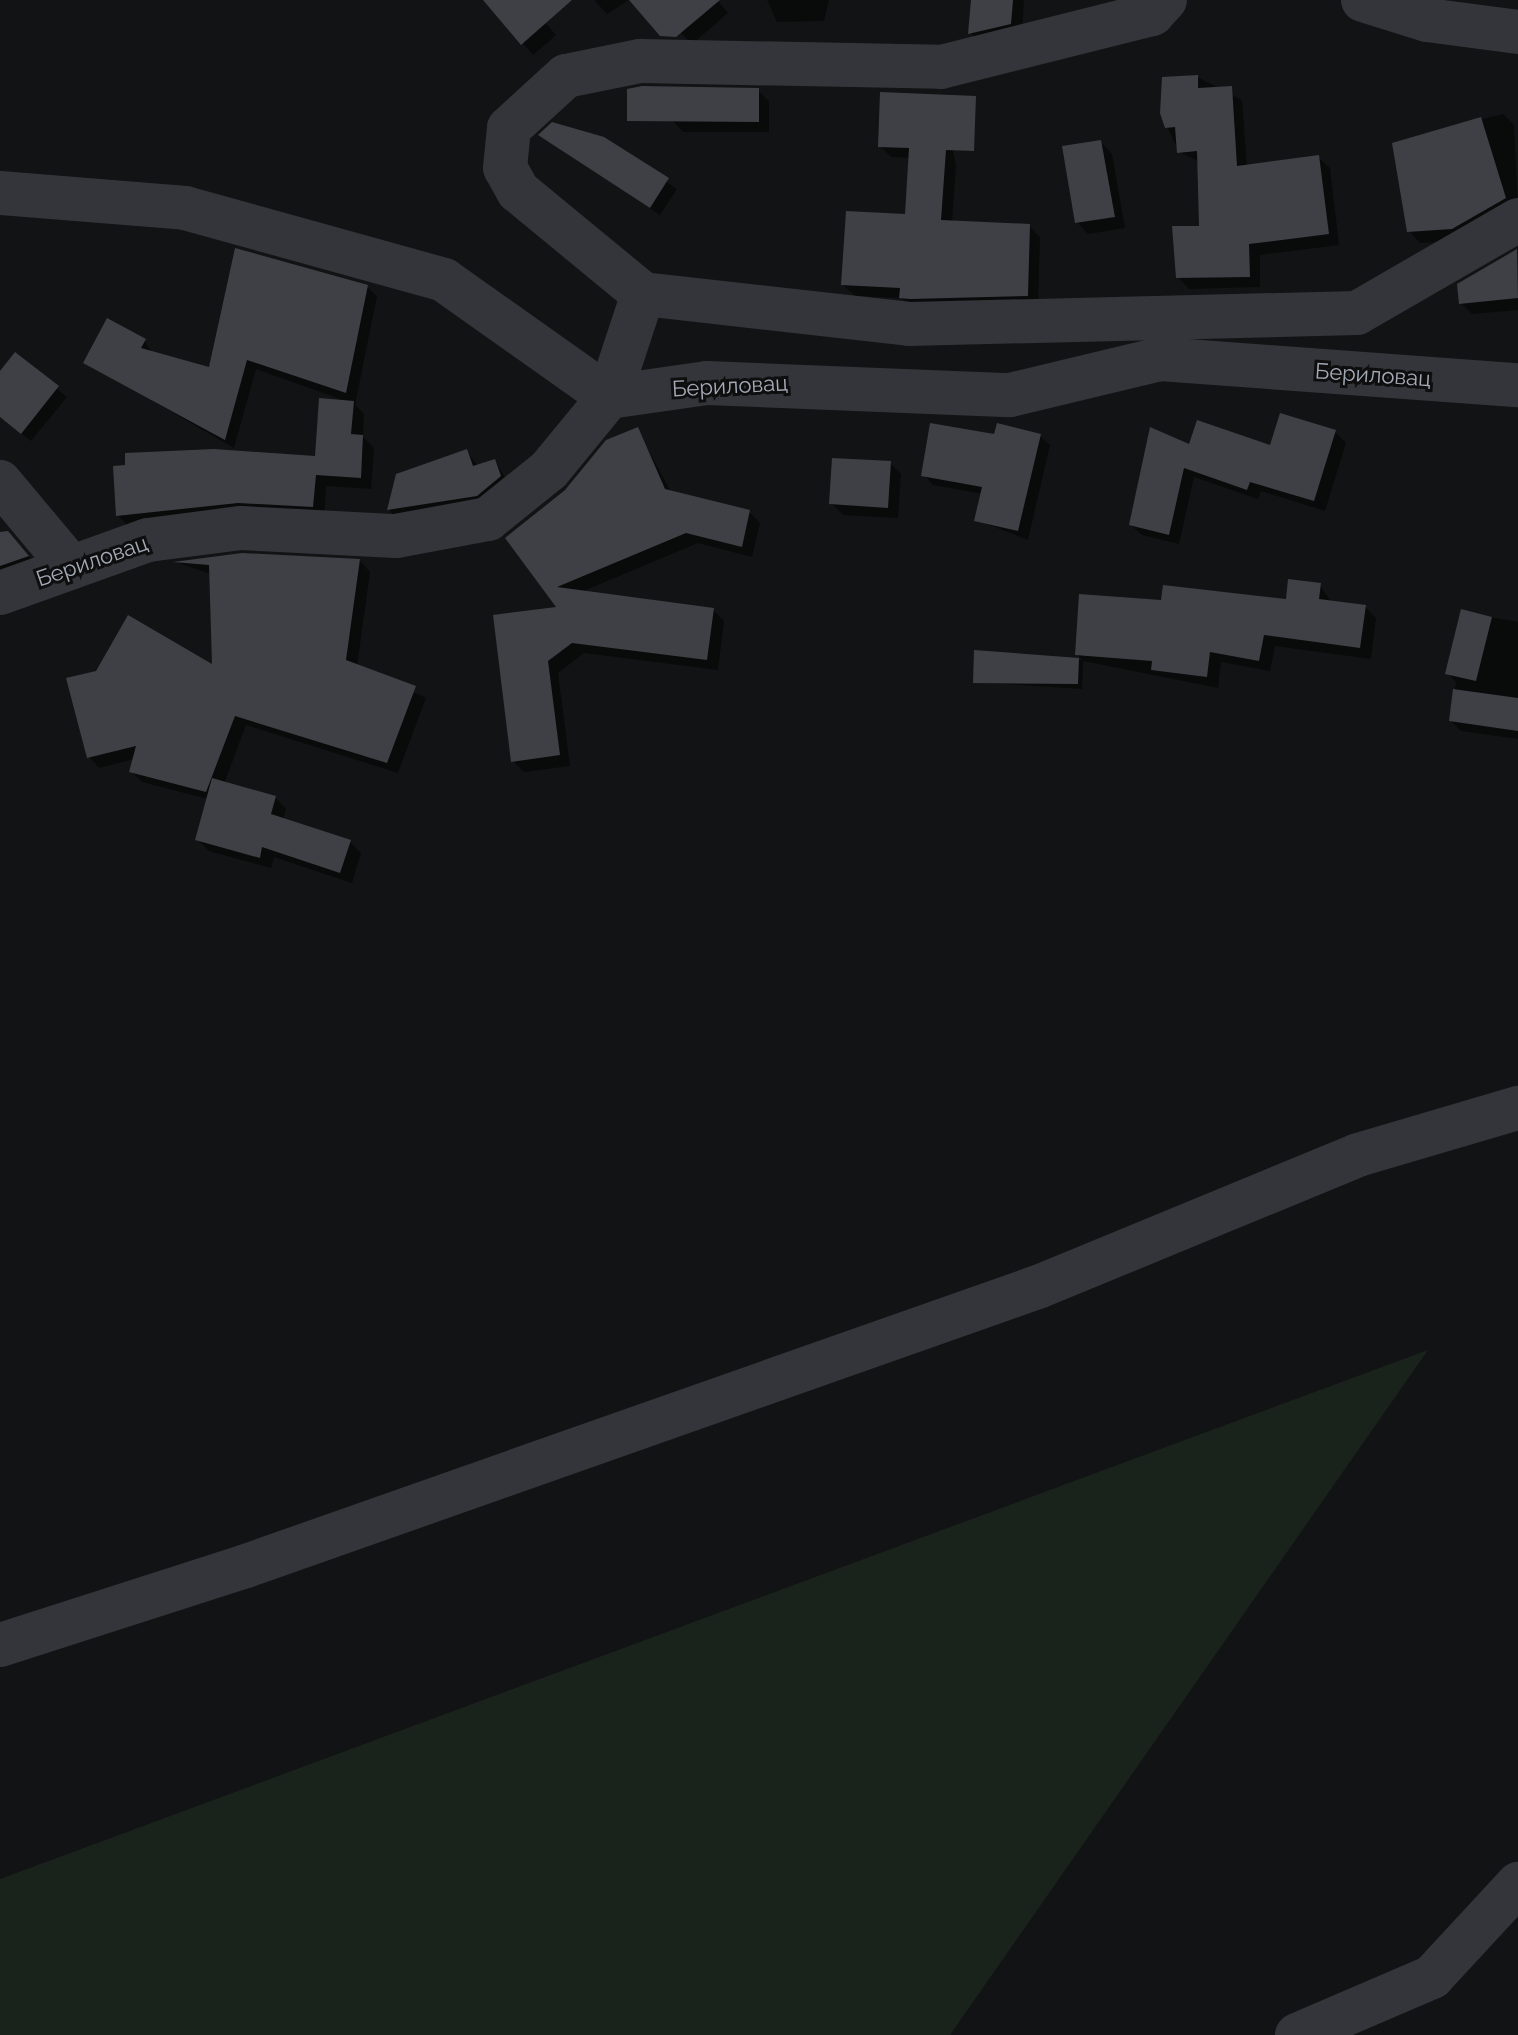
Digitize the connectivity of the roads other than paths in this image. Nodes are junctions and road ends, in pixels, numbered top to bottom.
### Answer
1 (1165, 0) edge
2 (1363, 0) edge
3 (1518, 32) edge
4 (0, 193) edge
5 (1518, 220) edge
6 (643, 294) junction
7 (1518, 385) edge
8 (609, 397) junction
9 (0, 482) edge
10 (71, 567) junction
11 (0, 593) edge
12 (1518, 1108) edge
13 (0, 1645) edge
14 (1518, 1884) edge
15 (1297, 2035) edge

1 - 6 street
2 - 3 street
4 - 8 street
5 - 6 street
6 - 8 street
7 - 8 street, Бериловац
8 - 10 street, Бериловац
9 - 10 street
10 - 11 street, Бериловац
12 - 13 street
14 - 15 street

